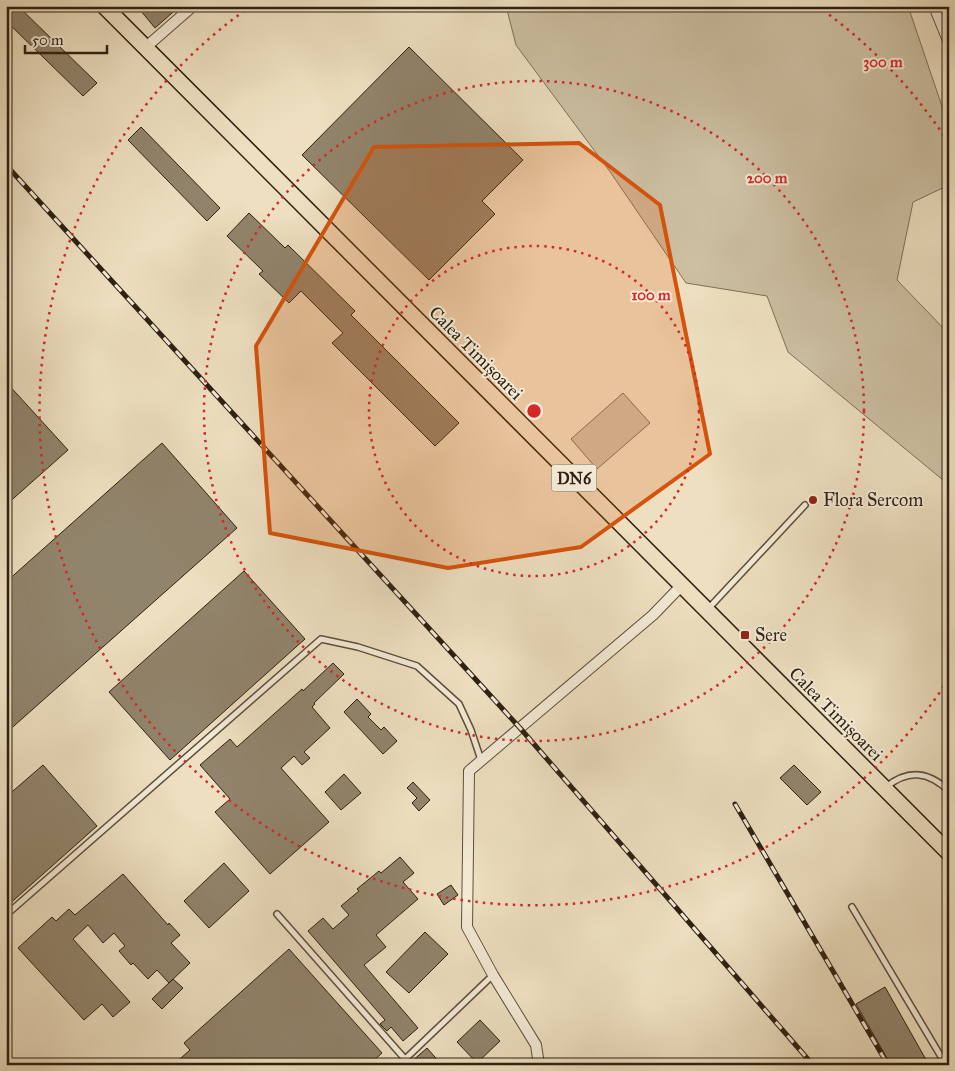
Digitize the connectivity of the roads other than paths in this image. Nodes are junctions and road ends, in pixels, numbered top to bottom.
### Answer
1 (104, 6) edge
2 (193, 6) edge
3 (934, 6) edge
4 (949, 43) edge
5 (146, 47) junction
6 (805, 505) dead end
7 (681, 586) junction
8 (706, 610) junction
9 (481, 760) junction
10 (884, 789) junction
11 (949, 791) edge
12 (949, 853) edge
13 (852, 907) dead end
14 (277, 914) dead end
15 (6, 915) edge
16 (493, 975) junction
17 (405, 1062) edge
18 (399, 1065) edge
19 (539, 1065) edge
20 (946, 1065) edge

1 - 5 main road, Calea Timișoarei / DN6
2 - 5 street
3 - 4 street
5 - 7 main road, Calea Timișoarei / DN6
6 - 8 lane
7 - 8 main road, Calea Timișoarei / DN6
7 - 9 street
8 - 10 main road, Calea Timișoarei / DN6
9 - 15 lane
9 - 16 street
10 - 11 lane
10 - 12 main road, Calea Timișoarei / DN6
13 - 20 lane
14 - 17 lane
16 - 17 lane
16 - 19 street
17 - 18 lane

